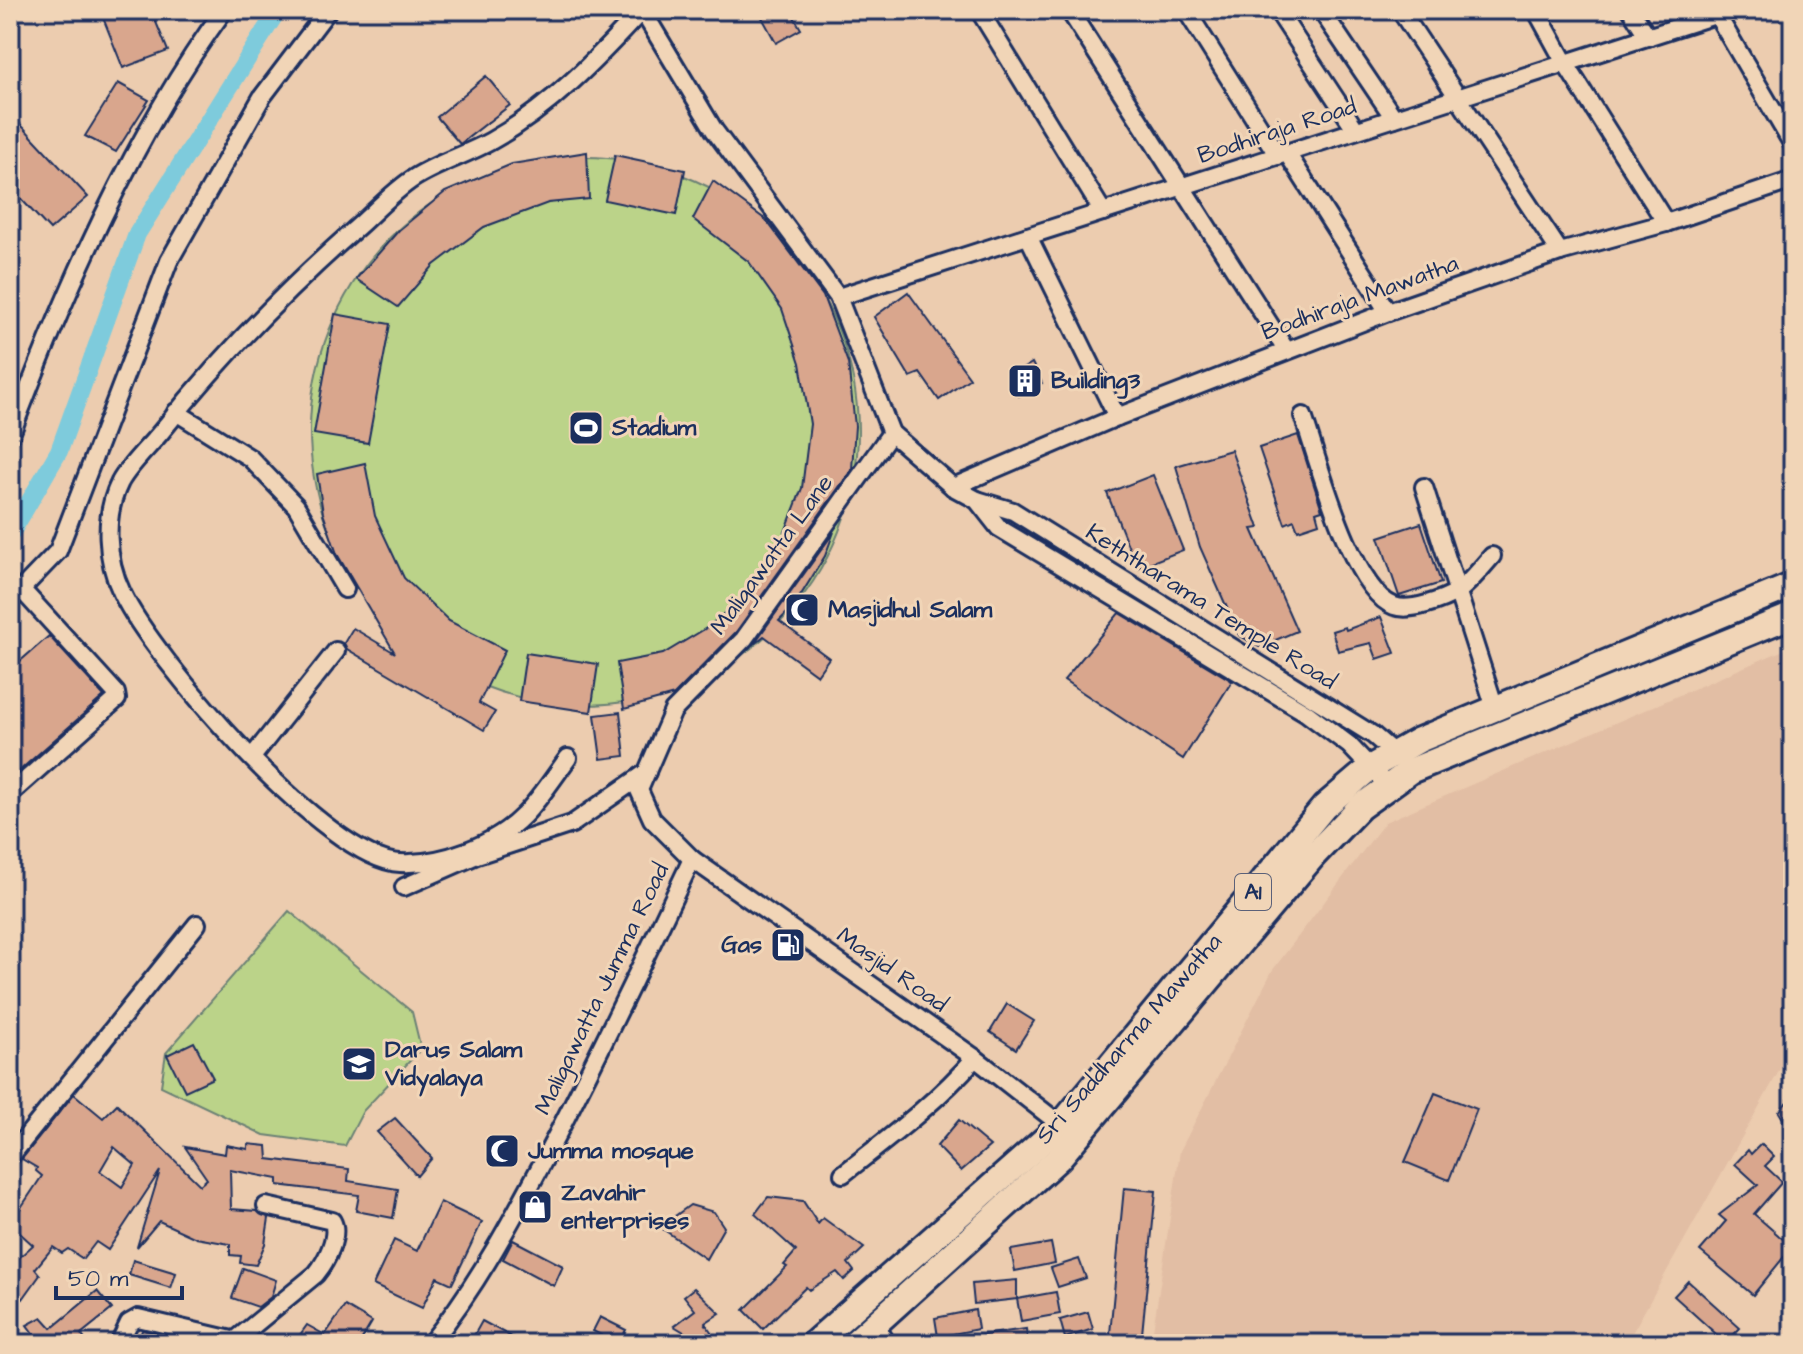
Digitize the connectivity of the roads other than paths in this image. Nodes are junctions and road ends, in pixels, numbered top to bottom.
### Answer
1 (224, 10) edge
2 (328, 10) edge
3 (642, 10) edge
4 (979, 10) edge
5 (1069, 10) edge
6 (1186, 10) edge
7 (1277, 10) edge
8 (1321, 10) edge
9 (1400, 10) edge
10 (1536, 10) edge
11 (1631, 10) edge
12 (1726, 11) edge
13 (1648, 37) junction
14 (1565, 63) junction
15 (1456, 98) junction
16 (1394, 118) junction
17 (1356, 130) junction
18 (1793, 145) edge
19 (1283, 154) junction
20 (1793, 180) edge
21 (1180, 187) junction
22 (1103, 212) junction
23 (1666, 223) junction
24 (1028, 236) junction
25 (1560, 252) junction
26 (838, 297) junction
27 (1388, 312) junction
28 (1286, 350) junction
29 (176, 412) junction
30 (1303, 416) dead end
31 (1117, 417) junction
32 (891, 433) junction
33 (10, 437) edge
34 (953, 487) junction
35 (1424, 487) dead end
36 (977, 500) junction
37 (1492, 556) dead end
38 (1093, 562) junction
39 (1079, 577) junction
40 (1793, 585) edge
41 (345, 589) dead end
42 (1458, 591) junction
43 (16, 595) edge
44 (1793, 615) edge
45 (336, 651) dead end
46 (1234, 660) junction
47 (1495, 708) junction
48 (253, 756) junction
49 (568, 758) dead end
50 (1402, 762) junction
51 (647, 772) junction
52 (1379, 776) junction
53 (10, 794) edge
54 (692, 859) junction
55 (404, 887) dead end
56 (197, 924) dead end
57 (975, 1058) junction
58 (1061, 1125) junction
59 (10, 1157) edge
60 (843, 1174) dead end
61 (266, 1206) dead end
62 (881, 1334) edge
63 (242, 1341) edge
64 (119, 1344) edge
65 (430, 1344) edge
66 (813, 1344) edge
67 (853, 1344) edge

1 - 33 street
2 - 43 street
3 - 26 street, Keththarama Temple Road
3 - 29 street
4 - 22 street
5 - 21 street
6 - 19 street
7 - 17 street
8 - 16 street
9 - 15 street
10 - 14 street
11 - 13 street
12 - 13 street, Bodhiraja Road
12 - 18 street
13 - 14 street, Bodhiraja Road
14 - 15 street, Bodhiraja Road
14 - 23 street
15 - 16 street, Bodhiraja Road
15 - 25 street
16 - 17 street, Bodhiraja Road
17 - 19 street, Bodhiraja Road
19 - 21 street, Bodhiraja Road
19 - 27 street
20 - 23 street, Bodhiraja Mawatha
21 - 22 street, Bodhiraja Road
21 - 28 street
22 - 24 street, Bodhiraja Road
23 - 25 street, Bodhiraja Mawatha
24 - 26 street, Bodhiraja Road
24 - 31 street
25 - 27 street, Bodhiraja Mawatha
26 - 32 street, Keththarama Temple Road
27 - 28 street, Bodhiraja Mawatha
28 - 31 street, Bodhiraja Mawatha
29 - 41 street
29 - 48 street
30 - 42 street
31 - 34 street, Bodhiraja Mawatha
32 - 34 street, Keththarama Temple Road
32 - 51 street, Maligawatta Lane
34 - 36 street, Keththarama Temple Road
35 - 42 street
36 - 38 street, Keththarama Temple Road
36 - 39 street, Keththarama Temple Road
37 - 42 street
38 - 39 street
38 - 46 street, Keththarama Temple Road
39 - 46 street, Keththarama Temple Road
40 - 47 highway, Sri Saddharma Mawatha / A1
42 - 47 street
43 - 53 street
44 - 50 highway, Sri Saddharma Mawatha / A1
45 - 48 street
46 - 50 street, Keththarama Temple Road
46 - 52 street, Keththarama Temple Road
47 - 50 highway, Sri Saddharma Mawatha / A1
48 - 49 street
50 - 52 highway, Sri Saddharma Mawatha / A1
51 - 54 street, Maligawatta Lane
51 - 55 street
52 - 58 highway, Sri Saddharma Mawatha / A1
52 - 62 highway, Sri Saddharma Mawatha / A1
54 - 57 street, Masjid Road
54 - 65 street, Maligawatta Jumma Road
56 - 59 street
57 - 58 street, Masjid Road
57 - 60 street
58 - 66 highway, Sri Saddharma Mawatha / A1
61 - 63 street
62 - 67 highway, Sri Saddharma Mawatha / A1
63 - 64 street

